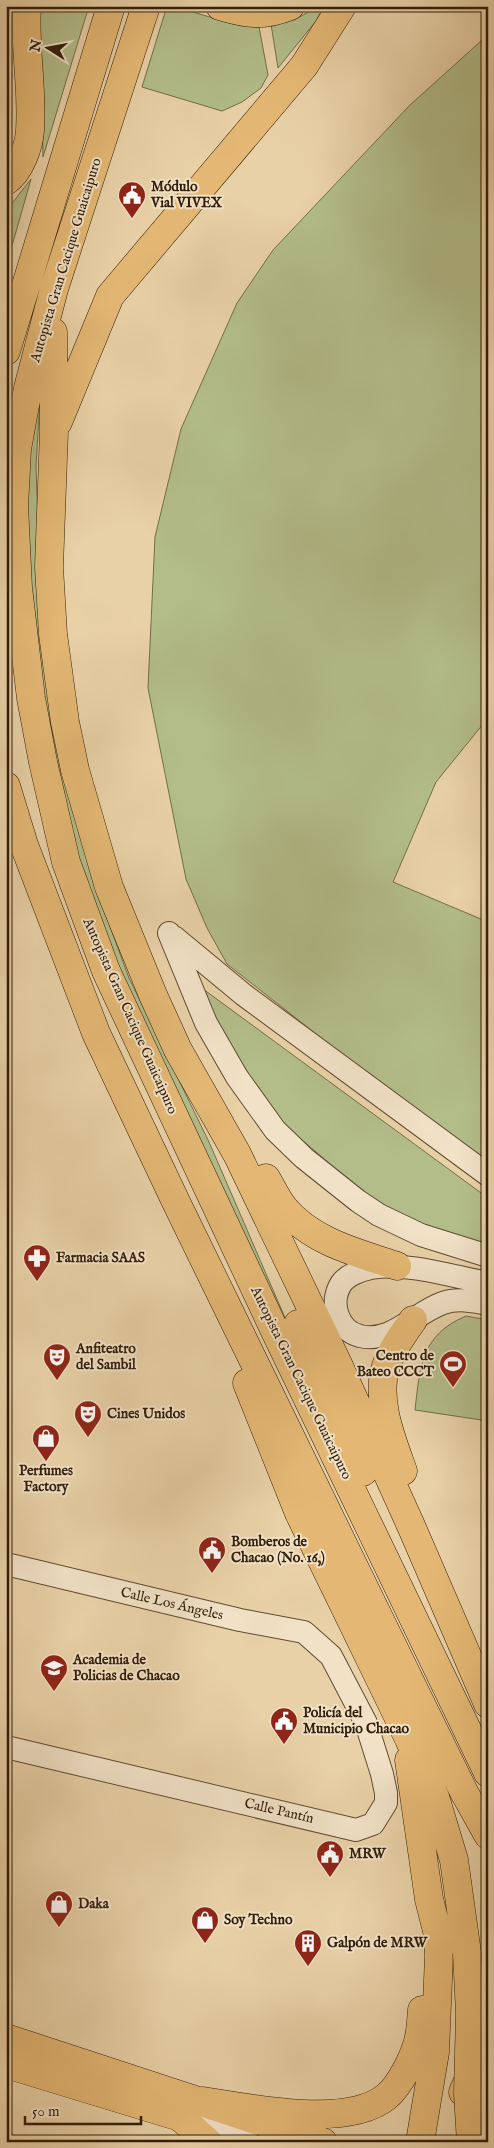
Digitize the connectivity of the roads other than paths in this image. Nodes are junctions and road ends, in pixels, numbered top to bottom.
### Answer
1 (27, 6) edge
2 (111, 6) edge
3 (146, 6) edge
4 (220, 6) edge
5 (290, 6) edge
6 (342, 6) edge
7 (8, 180) edge
8 (54, 288) junction
9 (6, 350) edge
10 (54, 431) junction
11 (6, 786) edge
12 (214, 1114) junction
13 (488, 1175) edge
14 (176, 1202) junction
15 (488, 1256) edge
16 (397, 1266) junction
17 (488, 1283) edge
18 (488, 1304) edge
19 (414, 1320) junction
20 (412, 1528) junction
21 (384, 1554) junction
22 (6, 1564) edge
23 (332, 1656) joint
24 (488, 1704) edge
25 (409, 1739) junction
26 (6, 1747) edge
27 (488, 1773) edge
28 (488, 1835) edge
29 (429, 1899) junction
30 (6, 2038) edge
31 (488, 2057) edge
32 (6, 2064) edge
33 (203, 2102) junction
34 (180, 2117) junction
35 (208, 2142) edge
36 (248, 2142) edge
37 (323, 2142) edge
38 (420, 2142) edge
39 (471, 2142) edge

1 - 7 main road
2 - 9 main road
3 - 8 main road, Autopista Gran Cacique Guaicaipuro
4 - 5 main road
6 - 10 main road
8 - 10 main road
8 - 21 main road, Autopista Gran Cacique Guaicaipuro
10 - 12 main road
11 - 14 main road
12 - 16 main road
12 - 20 main road
12 - 21 main road
13 - 15 street
14 - 25 main road
14 - 28 main road
16 - 17 street
16 - 19 street
18 - 19 street
19 - 20 main road
20 - 24 main road
21 - 27 main road, Autopista Gran Cacique Guaicaipuro
22 - 23 street, Calle Los Ángeles
23 - 26 street, Calle Pantín
25 - 29 main road
25 - 39 main road, bridge
29 - 33 main road
29 - 38 main road
30 - 33 main road
31 - 39 main road
32 - 34 main road
33 - 37 main road
34 - 35 main road
34 - 36 street

